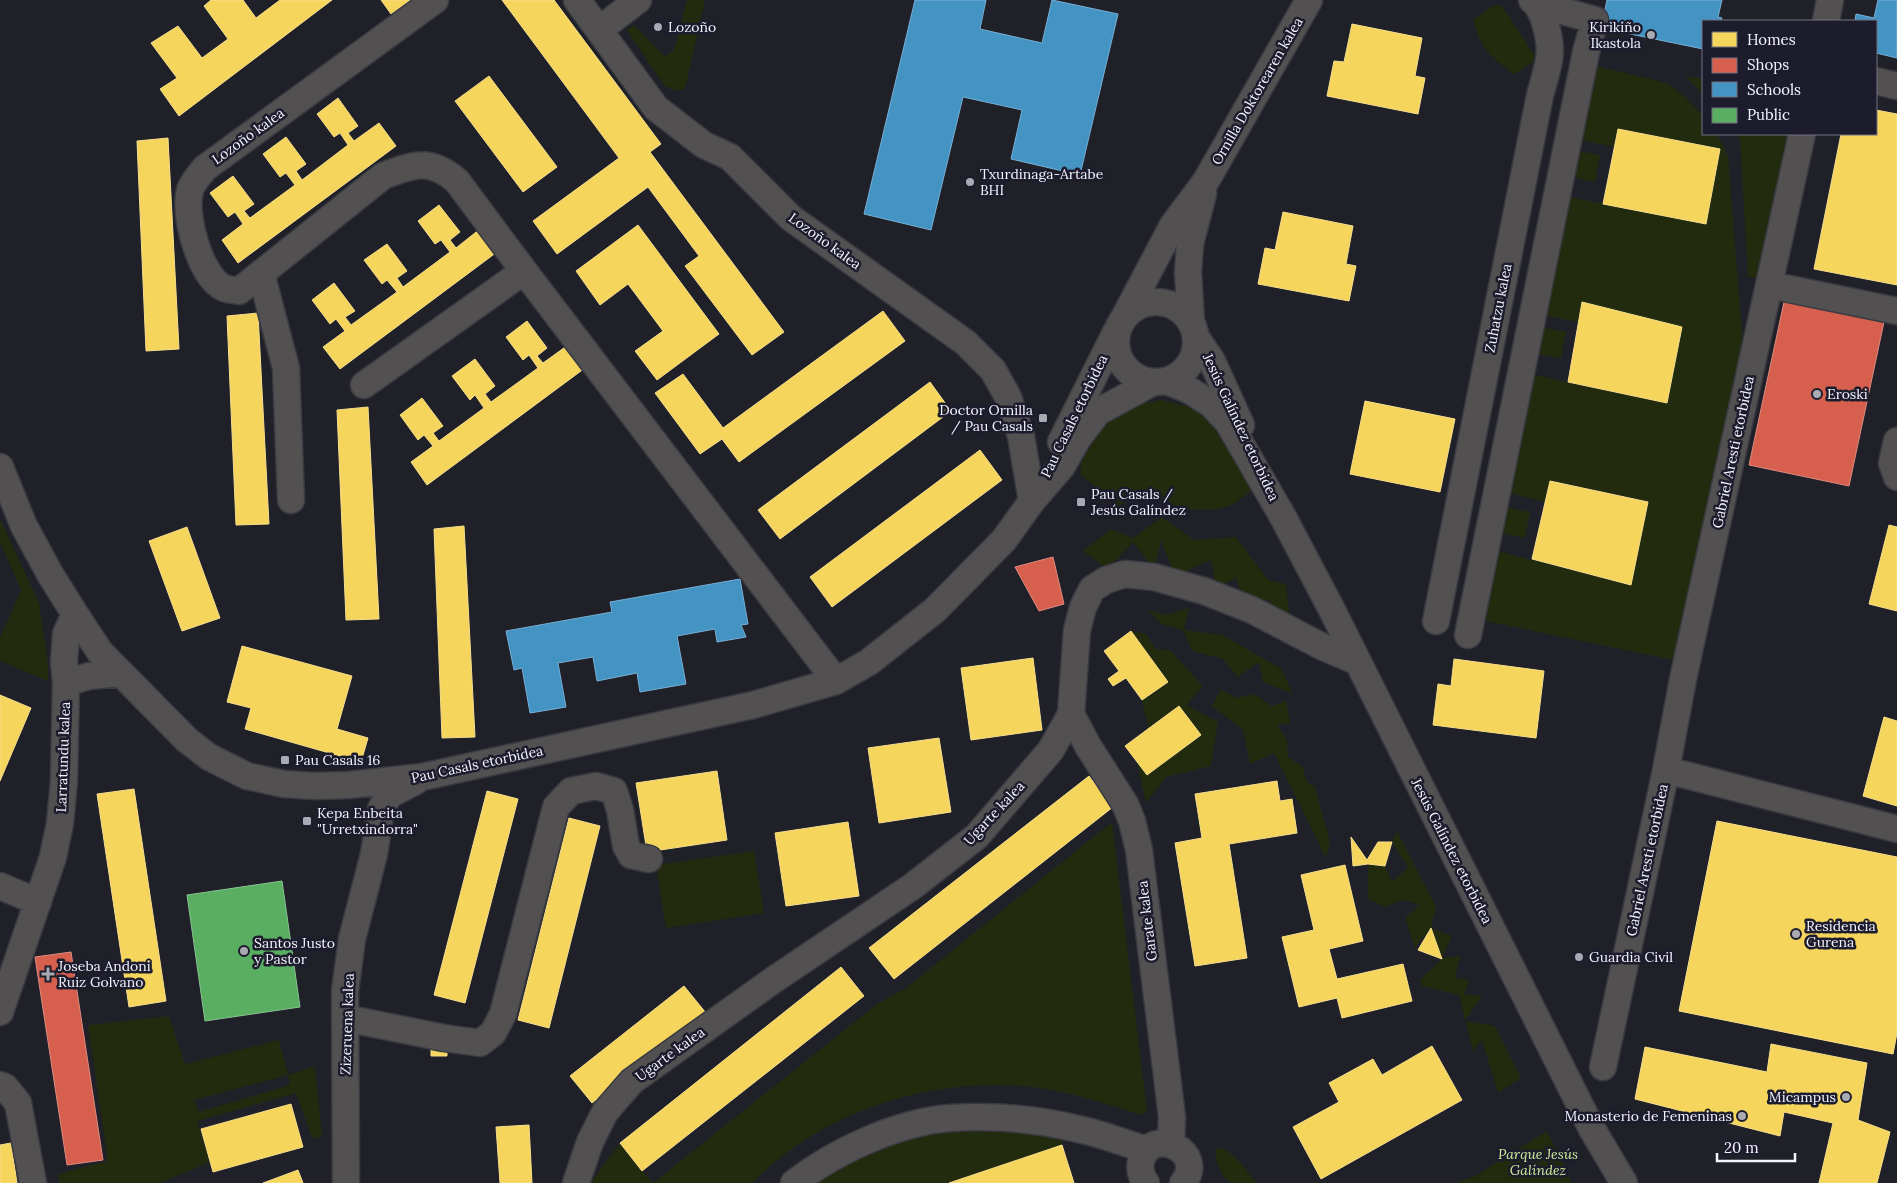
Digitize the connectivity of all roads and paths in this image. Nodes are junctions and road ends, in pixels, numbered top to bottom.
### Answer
1 (435, 0) edge
2 (577, 0) edge
3 (638, 0) edge
4 (1309, 0) edge
5 (1830, 0) edge
6 (1535, 2) edge
7 (1826, 20) edge
8 (599, 30) junction
9 (1877, 81) edge
10 (1897, 86) edge
11 (1802, 135) edge
12 (1206, 181) junction
13 (524, 271) junction
14 (261, 273) junction
15 (1770, 285) junction
16 (1897, 311) edge
17 (1121, 323) junction
18 (1194, 330) junction
19 (1160, 382) junction
20 (364, 385) dead end
21 (1897, 441) edge
22 (0, 467) edge
23 (1897, 477) edge
24 (291, 500) dead end
25 (1032, 501) junction
26 (1283, 517) junction
27 (75, 614) junction
28 (1436, 621) dead end
29 (1468, 635) dead end
30 (1356, 660) junction
31 (122, 674) junction
32 (836, 681) junction
33 (66, 683) junction
34 (1071, 714) junction
35 (1666, 770) junction
36 (422, 777) junction
37 (349, 786) junction
38 (381, 809) junction
39 (1897, 829) edge
40 (649, 859) dead end
41 (0, 886) edge
42 (38, 902) junction
43 (0, 1012) edge
44 (345, 1018) junction
45 (1603, 1066) dead end
46 (0, 1085) edge
47 (1159, 1147) junction
48 (1186, 1182) edge
49 (33, 1183) edge
50 (346, 1183) edge
51 (576, 1183) edge
52 (794, 1183) edge
53 (1146, 1183) edge
54 (1624, 1183) edge

1 - 14 street, Lozoño kalea
2 - 8 street, Lozoño kalea
3 - 8 street
4 - 12 street, Ornilla Doktorearen kalea
5 - 7 street
6 - 28 street, Zuhatzu kalea
6 - 29 street
8 - 25 street, Lozoño kalea
9 - 10 street
11 - 15 street, Gabriel Aresti etorbidea
12 - 17 street, Ornilla Doktorearen kalea
12 - 18 street, Ornilla Doktorearen kalea
13 - 14 street, Lozoño kalea
13 - 20 street
13 - 32 street, Lozoño kalea
14 - 24 street
15 - 16 street
15 - 35 street, Gabriel Aresti etorbidea
17 - 18 street
17 - 19 street
17 - 25 street, Pau Casals etorbidea
18 - 19 street
18 - 26 street, Jesús Galíndez etorbidea
19 - 25 street, Pau Casals etorbidea
19 - 26 street, Jesús Galíndez etorbidea
21 - 23 street
22 - 27 street, Pau Casals etorbidea
25 - 32 street, Pau Casals etorbidea
26 - 30 street, Jesús Galíndez etorbidea
27 - 31 street, Pau Casals etorbidea
27 - 33 street, Larratundu kalea
30 - 34 street, Ugarte kalea
30 - 54 street, Jesús Galíndez etorbidea
31 - 33 street
31 - 37 street, Pau Casals etorbidea
32 - 36 street, Pau Casals etorbidea
33 - 42 street, Larratundu kalea
34 - 47 street, Garate kalea
34 - 51 street, Ugarte kalea
35 - 39 street, Gabriel Aresti etorbidea
35 - 45 street, Gabriel Aresti etorbidea
36 - 37 street, Pau Casals etorbidea
36 - 38 street
37 - 38 street
38 - 44 street, Zizeruena kalea
40 - 44 street
41 - 42 street
42 - 43 street, Larratundu kalea
44 - 50 street, Zizeruena kalea
46 - 49 street
47 - 48 street
47 - 52 street
47 - 53 street, Garate kalea

